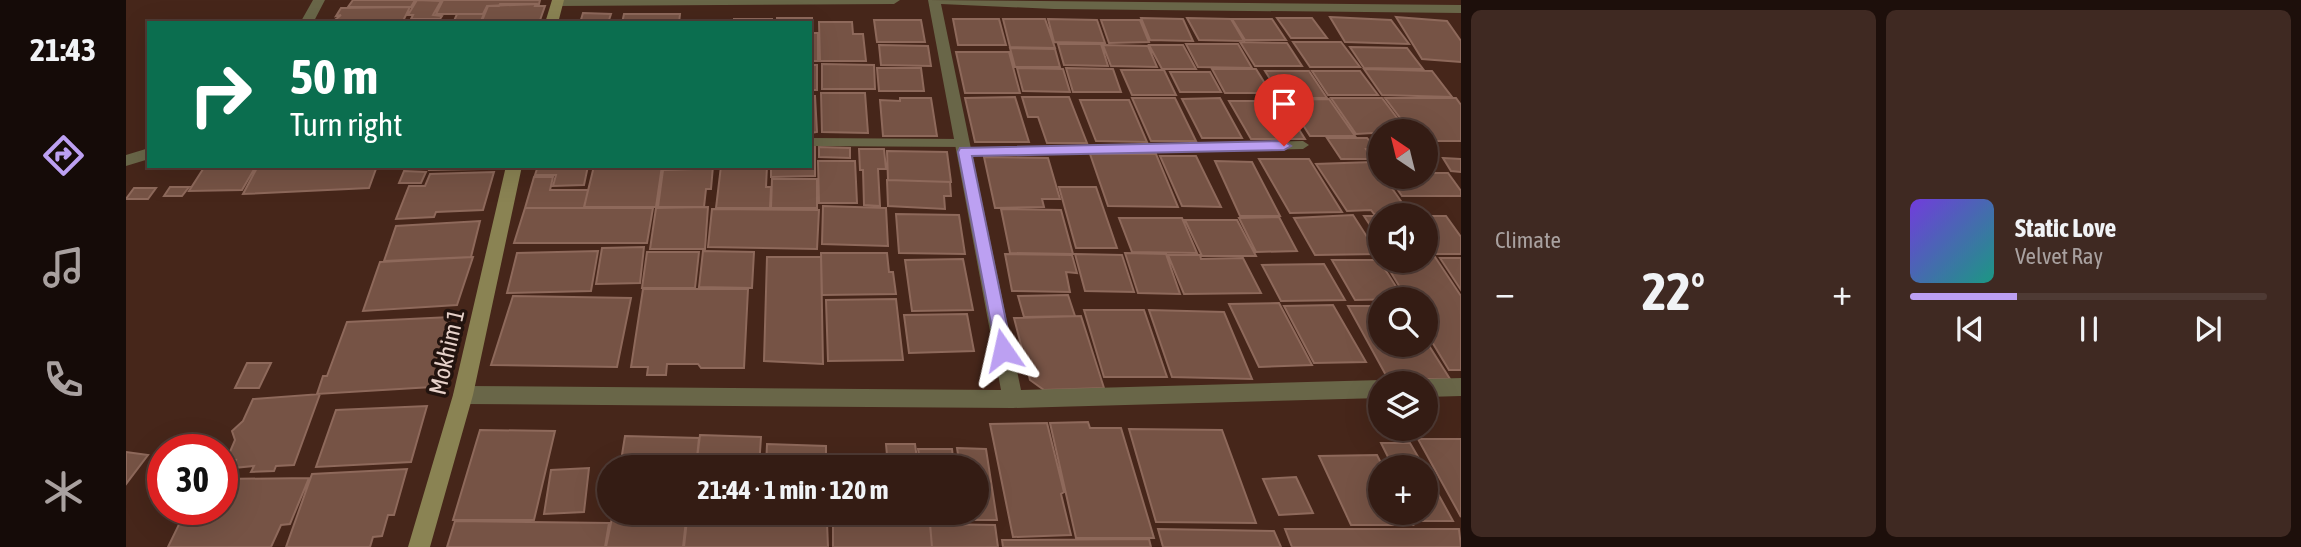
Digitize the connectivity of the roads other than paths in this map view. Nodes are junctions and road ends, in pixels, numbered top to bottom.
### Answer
1 (319, 0) edge
2 (894, 0) edge
3 (934, 0) edge
4 (940, 0) edge
5 (558, 1) edge
6 (1260, 3) edge
7 (1461, 9) edge
8 (307, 21) edge
9 (552, 21) edge
10 (812, 142) edge
11 (1303, 145) dead end
12 (964, 148) junction
13 (147, 154) edge
14 (126, 160) edge
15 (514, 168) edge
16 (1461, 387) edge
17 (1438, 388) edge
18 (1368, 389) edge
19 (463, 395) junction
20 (1013, 400) junction
21 (419, 547) edge

1 - 8 street
2 - 5 street
3 - 12 street
4 - 6 street
5 - 9 street
6 - 7 street
10 - 12 lane
11 - 12 lane
12 - 20 street
13 - 14 street
15 - 19 street, Mokhim 1
16 - 17 street
18 - 20 street
19 - 20 street
19 - 21 street, Mokhim 1

